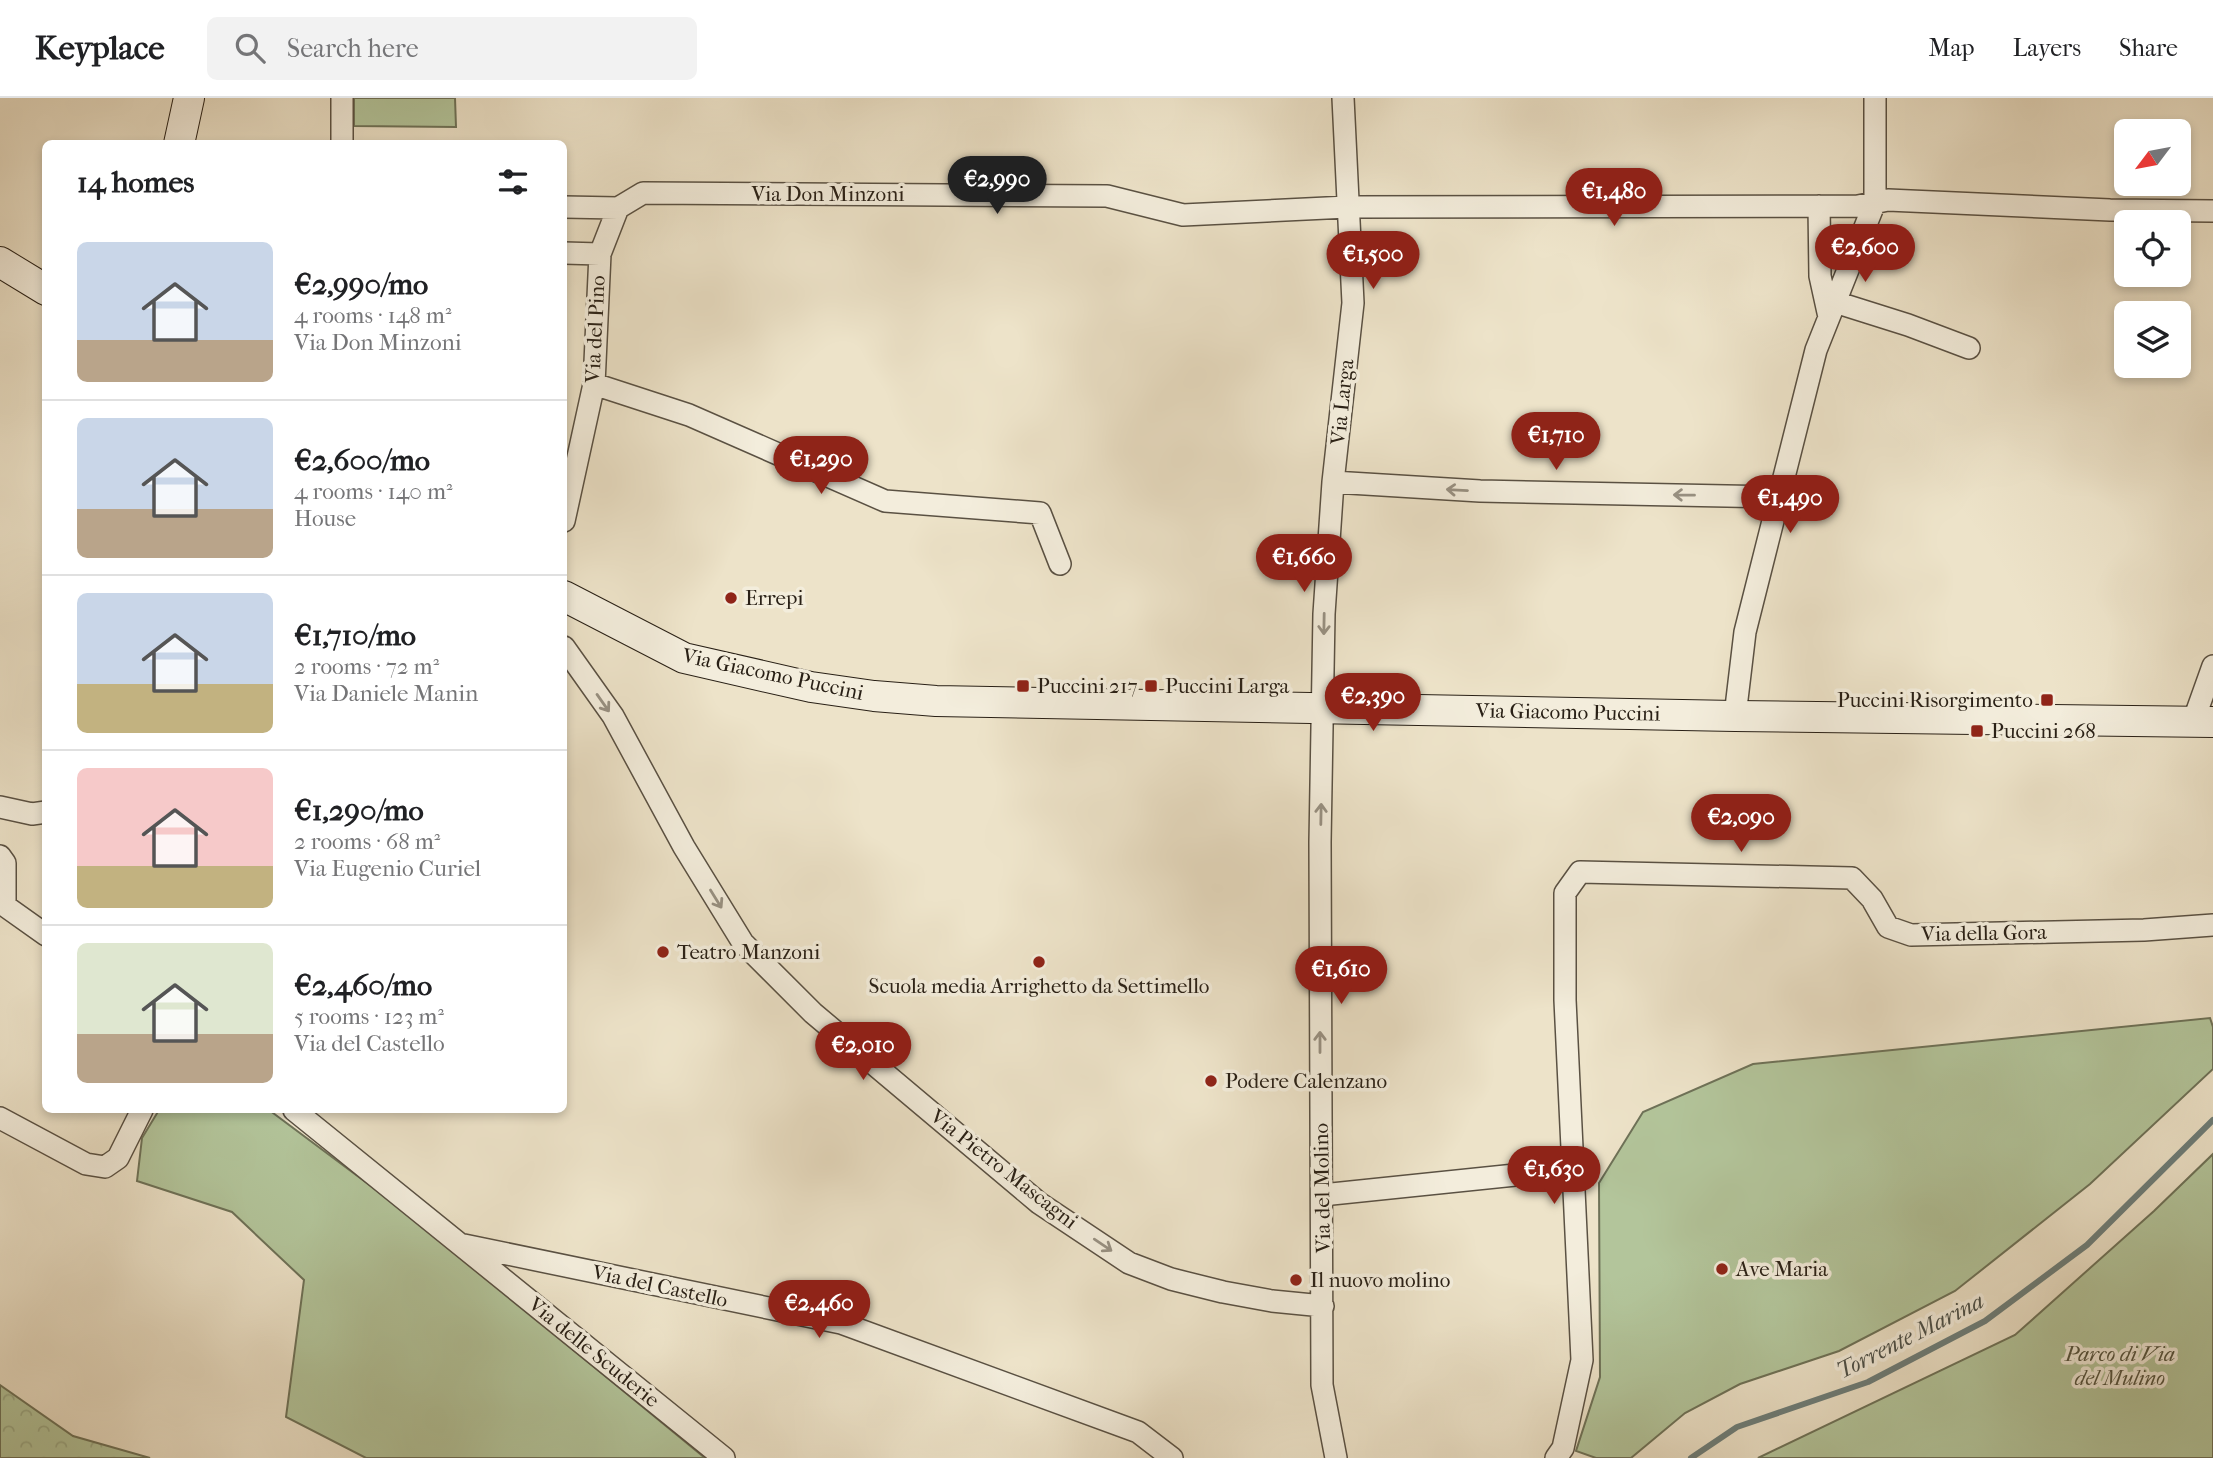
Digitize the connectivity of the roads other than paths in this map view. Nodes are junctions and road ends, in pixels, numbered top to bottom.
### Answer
1 (189, 98) edge
2 (342, 98) edge
3 (1343, 98) edge
4 (1875, 98) edge
5 (179, 140) edge
6 (342, 140) edge
7 (1875, 202) junction
8 (1819, 206) junction
9 (567, 207) edge
10 (1347, 207) junction
11 (618, 208) junction
12 (2213, 211) edge
13 (567, 253) edge
14 (600, 254) junction
15 (0, 262) edge
16 (42, 288) edge
17 (1832, 309) junction
18 (1969, 348) dead end
19 (594, 384) junction
20 (1333, 482) junction
21 (1777, 497) junction
22 (567, 507) edge
23 (1060, 564) dead end
24 (567, 598) edge
25 (567, 651) edge
26 (2213, 666) edge
27 (1323, 706) junction
28 (1735, 716) junction
29 (2203, 722) edge
30 (0, 807) edge
31 (42, 813) edge
32 (0, 856) edge
33 (3, 904) edge
34 (2213, 925) edge
35 (42, 932) edge
36 (140, 1113) edge
37 (298, 1113) edge
38 (0, 1118) edge
39 (1573, 1169) junction
40 (1322, 1195) junction
41 (464, 1245) junction
42 (1323, 1306) junction
43 (724, 1458) edge
44 (1172, 1458) edge
45 (1336, 1458) edge
46 (1556, 1458) edge

1 - 5 street
2 - 6 street
3 - 10 street, Via Larga
4 - 7 street
7 - 8 street, Via Don Minzoni
7 - 12 street, Via Don Minzoni
7 - 17 street
8 - 10 street, Via Don Minzoni
8 - 17 street
9 - 11 street
10 - 11 street, Via Don Minzoni
10 - 20 street, Via Larga
11 - 14 street, Via del Pino
13 - 14 street
14 - 19 street, Via del Pino
15 - 16 street
17 - 18 street
17 - 21 street
19 - 22 street, Via del Pino
19 - 23 street
21 -> 20 street
20 -> 27 street, Via Larga
21 - 28 street
24 - 27 street, Via Giacomo Puccini
25 -> 42 street, Via Pietro Mascagni
26 - 29 street
27 - 28 street, Via Giacomo Puccini
40 -> 27 street, Via del Molino
28 - 29 street, Via Giacomo Puccini
30 - 31 street
32 - 33 street
33 - 35 street
34 - 39 street, Via della Gora
36 - 38 street
37 - 41 street, Via del Castello
39 - 40 street
39 - 46 street
40 - 42 street, Via del Molino
41 - 43 street, Via delle Scuderie
41 - 44 street, Via del Castello
42 - 45 street, Via del Molino

